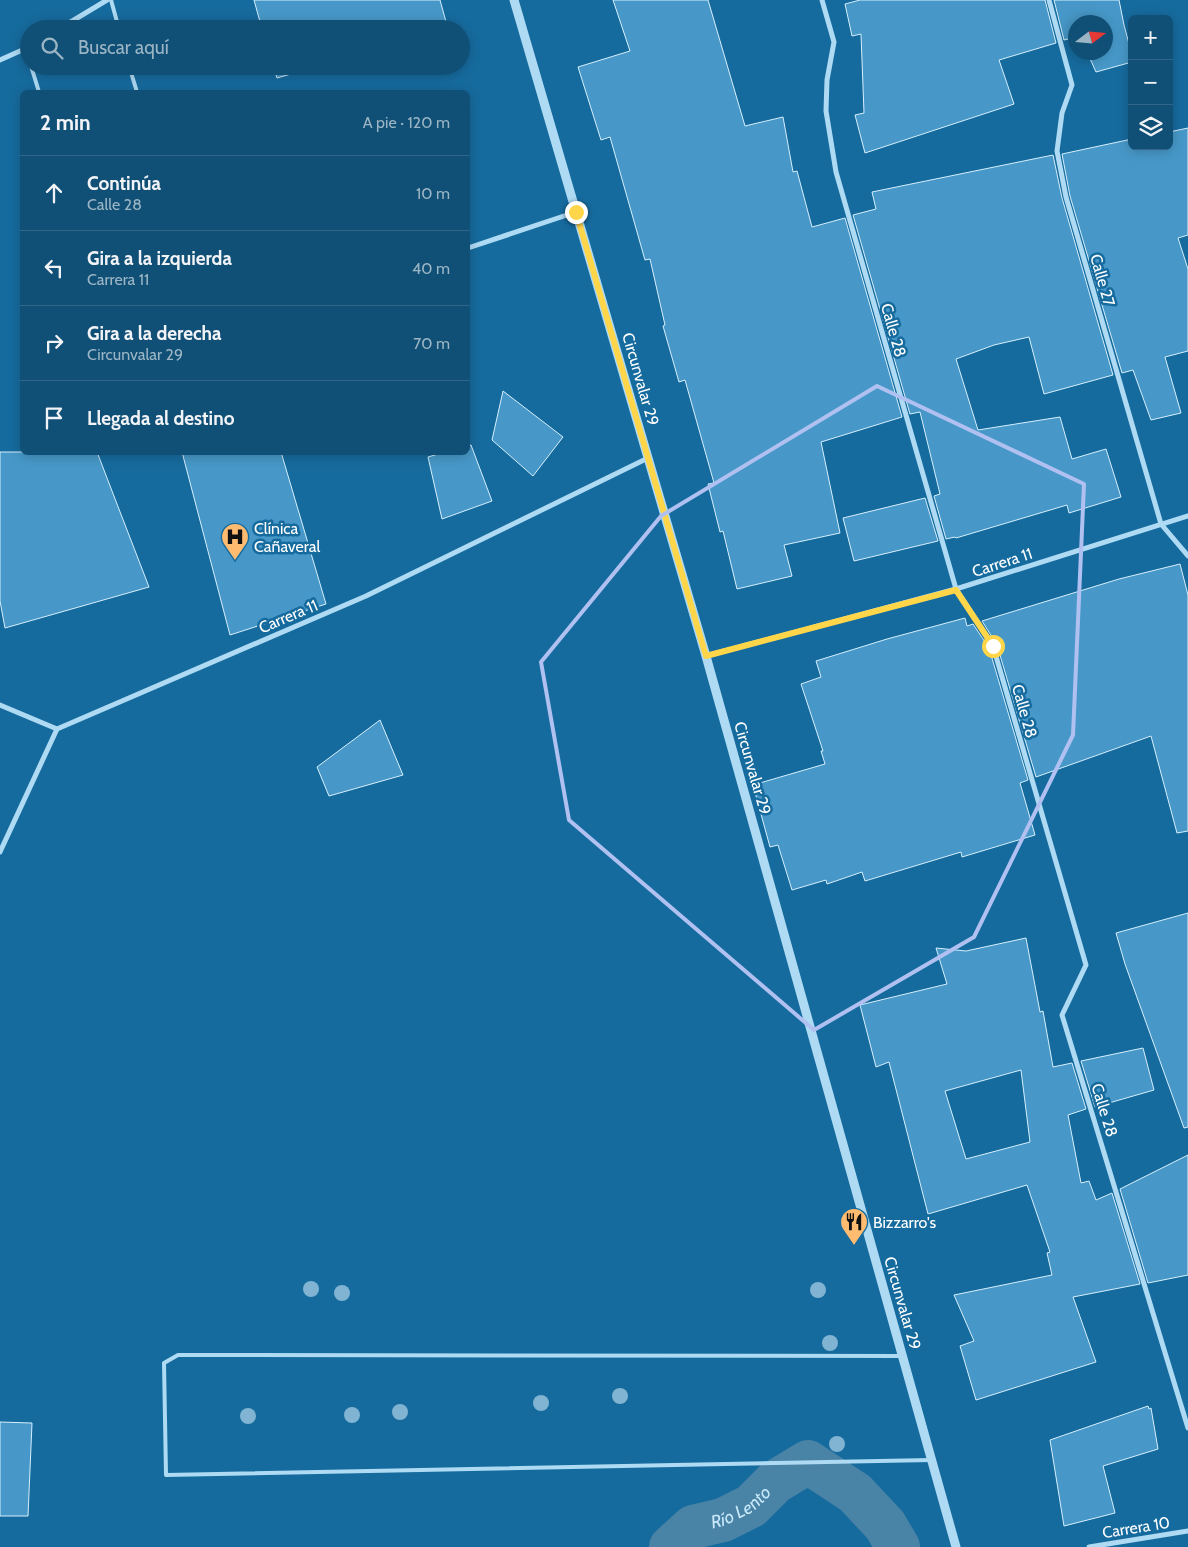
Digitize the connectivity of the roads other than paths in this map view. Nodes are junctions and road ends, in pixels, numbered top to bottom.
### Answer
1 (107, 0) edge
2 (111, 0) edge
3 (514, 0) edge
4 (822, 0) edge
5 (1049, 0) edge
6 (74, 20) edge
7 (117, 20) edge
8 (20, 51) edge
9 (0, 60) edge
10 (34, 75) edge
11 (132, 75) edge
12 (38, 90) edge
13 (136, 90) edge
14 (576, 212) junction
15 (470, 247) edge
16 (648, 458) junction
17 (1188, 516) edge
18 (1161, 524) junction
19 (1188, 556) edge
20 (956, 590) junction
21 (706, 656) junction
22 (0, 705) edge
23 (57, 729) junction
24 (0, 852) edge
25 (902, 1356) junction
26 (1188, 1428) edge
27 (932, 1460) junction
28 (1188, 1531) edge
29 (956, 1547) edge
30 (1089, 1547) edge

1 - 6 street
2 - 7 lane
3 - 14 street, Circunvalar 29
4 - 20 street, Calle 28
5 - 18 street, Calle 27
8 - 9 street
10 - 12 lane
11 - 13 lane
14 - 15 street
14 - 16 street, Circunvalar 29
16 - 21 street, Circunvalar 29
16 - 23 street, Carrera 11
17 - 18 street, Carrera 11
18 - 19 street, Calle 27
18 - 20 street, Carrera 11
20 - 21 street, Carrera 11
20 - 26 street, Calle 28
21 - 25 street, Circunvalar 29
22 - 23 street
23 - 24 street
25 - 27 street, Circunvalar 29
25 - 27 lane
27 - 29 street, Circunvalar 29
28 - 30 street, Carrera 10

